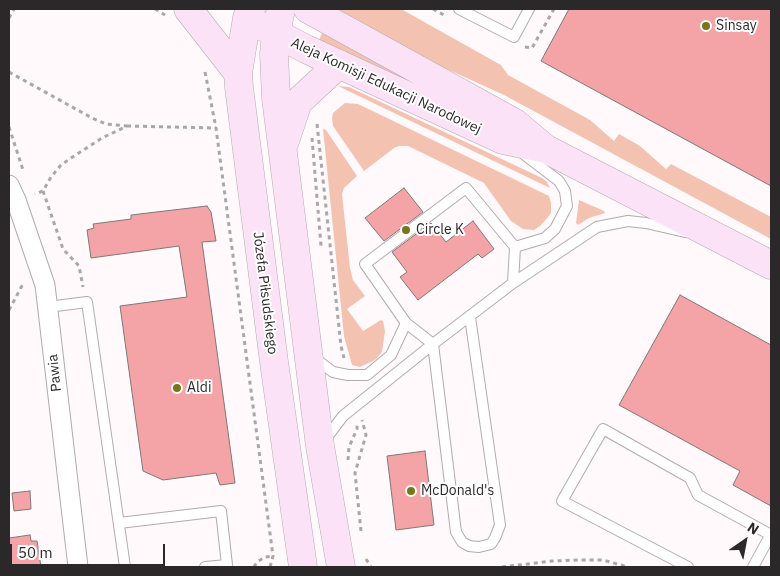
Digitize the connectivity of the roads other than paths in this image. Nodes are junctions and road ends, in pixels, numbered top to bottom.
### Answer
1 (308, 9) edge
2 (459, 9) edge
3 (530, 9) edge
4 (177, 12) edge
5 (243, 12) edge
6 (279, 21) edge
7 (339, 64) junction
8 (238, 73) junction
9 (503, 140) junction
10 (546, 149) junction
11 (282, 152) junction
12 (18, 193) edge
13 (730, 243) junction
14 (515, 247) junction
15 (771, 265) edge
16 (513, 283) junction
17 (48, 307) junction
18 (470, 317) junction
19 (406, 323) junction
20 (433, 344) junction
21 (309, 354) junction
22 (320, 446) junction
23 (119, 523) junction
24 (771, 534) edge
25 (78, 567) edge
26 (125, 567) edge
27 (205, 567) edge
28 (303, 567) edge
29 (341, 567) edge
30 (688, 567) edge
31 (753, 567) edge

1 - 10 street, Aleja Komisji Edukacji Narodowej
2 - 3 lane
4 - 8 street
5 - 6 street, Aleja Komisji Edukacji Narodowej
5 - 8 street, Józefa Piłsudskiego
6 - 7 street, Aleja Komisji Edukacji Narodowej
6 - 11 street
7 - 9 street, Aleja Komisji Edukacji Narodowej
7 - 11 street
8 - 28 street, Józefa Piłsudskiego
9 - 10 street, Aleja Komisji Edukacji Narodowej
9 - 14 lane
10 - 13 street, Aleja Komisji Edukacji Narodowej
11 - 21 street
12 - 17 street, Pawia
13 - 15 street, Aleja Komisji Edukacji Narodowej
13 - 16 lane
14 - 16 lane
14 - 19 lane
16 - 18 lane
17 - 23 lane
17 - 25 street, Pawia
18 - 20 lane
18 - 20 lane
19 - 20 lane
19 - 21 lane
20 - 22 lane
21 - 22 street
22 - 29 street
23 - 26 lane
23 - 27 lane
24 - 30 lane
24 - 31 lane

